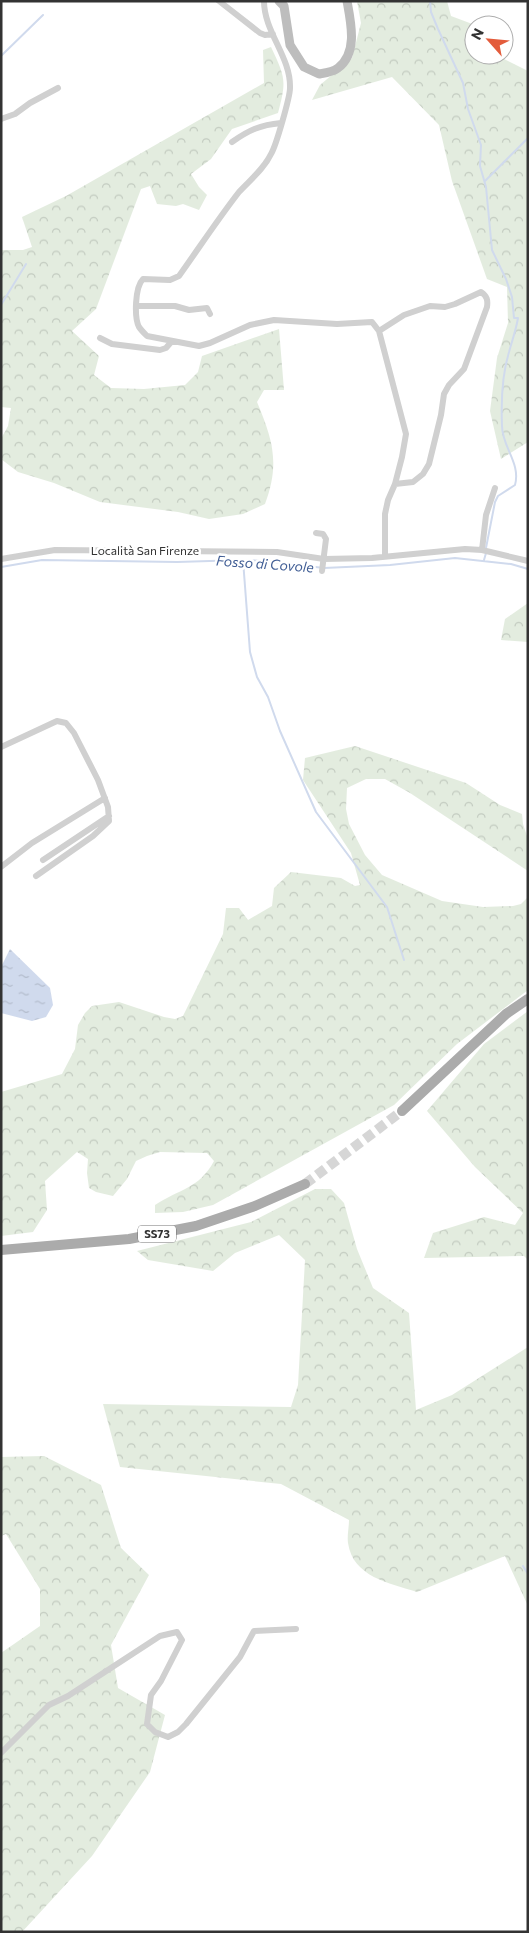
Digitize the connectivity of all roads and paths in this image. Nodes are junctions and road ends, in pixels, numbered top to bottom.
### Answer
1 (219, 1) edge
2 (264, 1) edge
3 (279, 1) edge
4 (348, 1) edge
5 (273, 34) junction
6 (58, 88) dead end
7 (1, 119) edge
8 (281, 123) junction
9 (232, 142) dead end
10 (137, 306) junction
11 (210, 314) dead end
12 (379, 331) junction
13 (100, 338) dead end
14 (172, 341) junction
15 (395, 484) junction
16 (496, 488) dead end
17 (316, 533) dead end
18 (482, 550) junction
19 (386, 556) junction
20 (1, 558) edge
21 (528, 561) edge
22 (323, 565) junction
23 (1, 747) edge
24 (105, 798) junction
25 (108, 816) junction
26 (43, 860) dead end
27 (1, 867) edge
28 (36, 876) dead end
29 (528, 1000) edge
30 (402, 1111) tunnel mouth
31 (305, 1184) tunnel mouth
32 (1, 1250) edge
33 (296, 1629) dead end
34 (1, 1753) edge

1 - 5 street
2 - 5 street
3 - 4 main road
5 - 8 street
6 - 7 street
8 - 9 street
8 - 10 street
10 - 11 street
10 - 14 street
12 - 14 street
12 - 15 street
12 - 15 street
13 - 14 street
15 - 19 street
16 - 18 street
17 - 22 street
18 - 19 street, Località San Firenze
18 - 21 street, Località San Firenze
19 - 22 street, Località San Firenze
20 - 22 street, Località San Firenze
23 - 24 street
24 - 25 street
24 - 27 street
25 - 26 street
25 - 28 street
29 - 30 main road
31 - 32 main road, SS73
33 - 34 street

